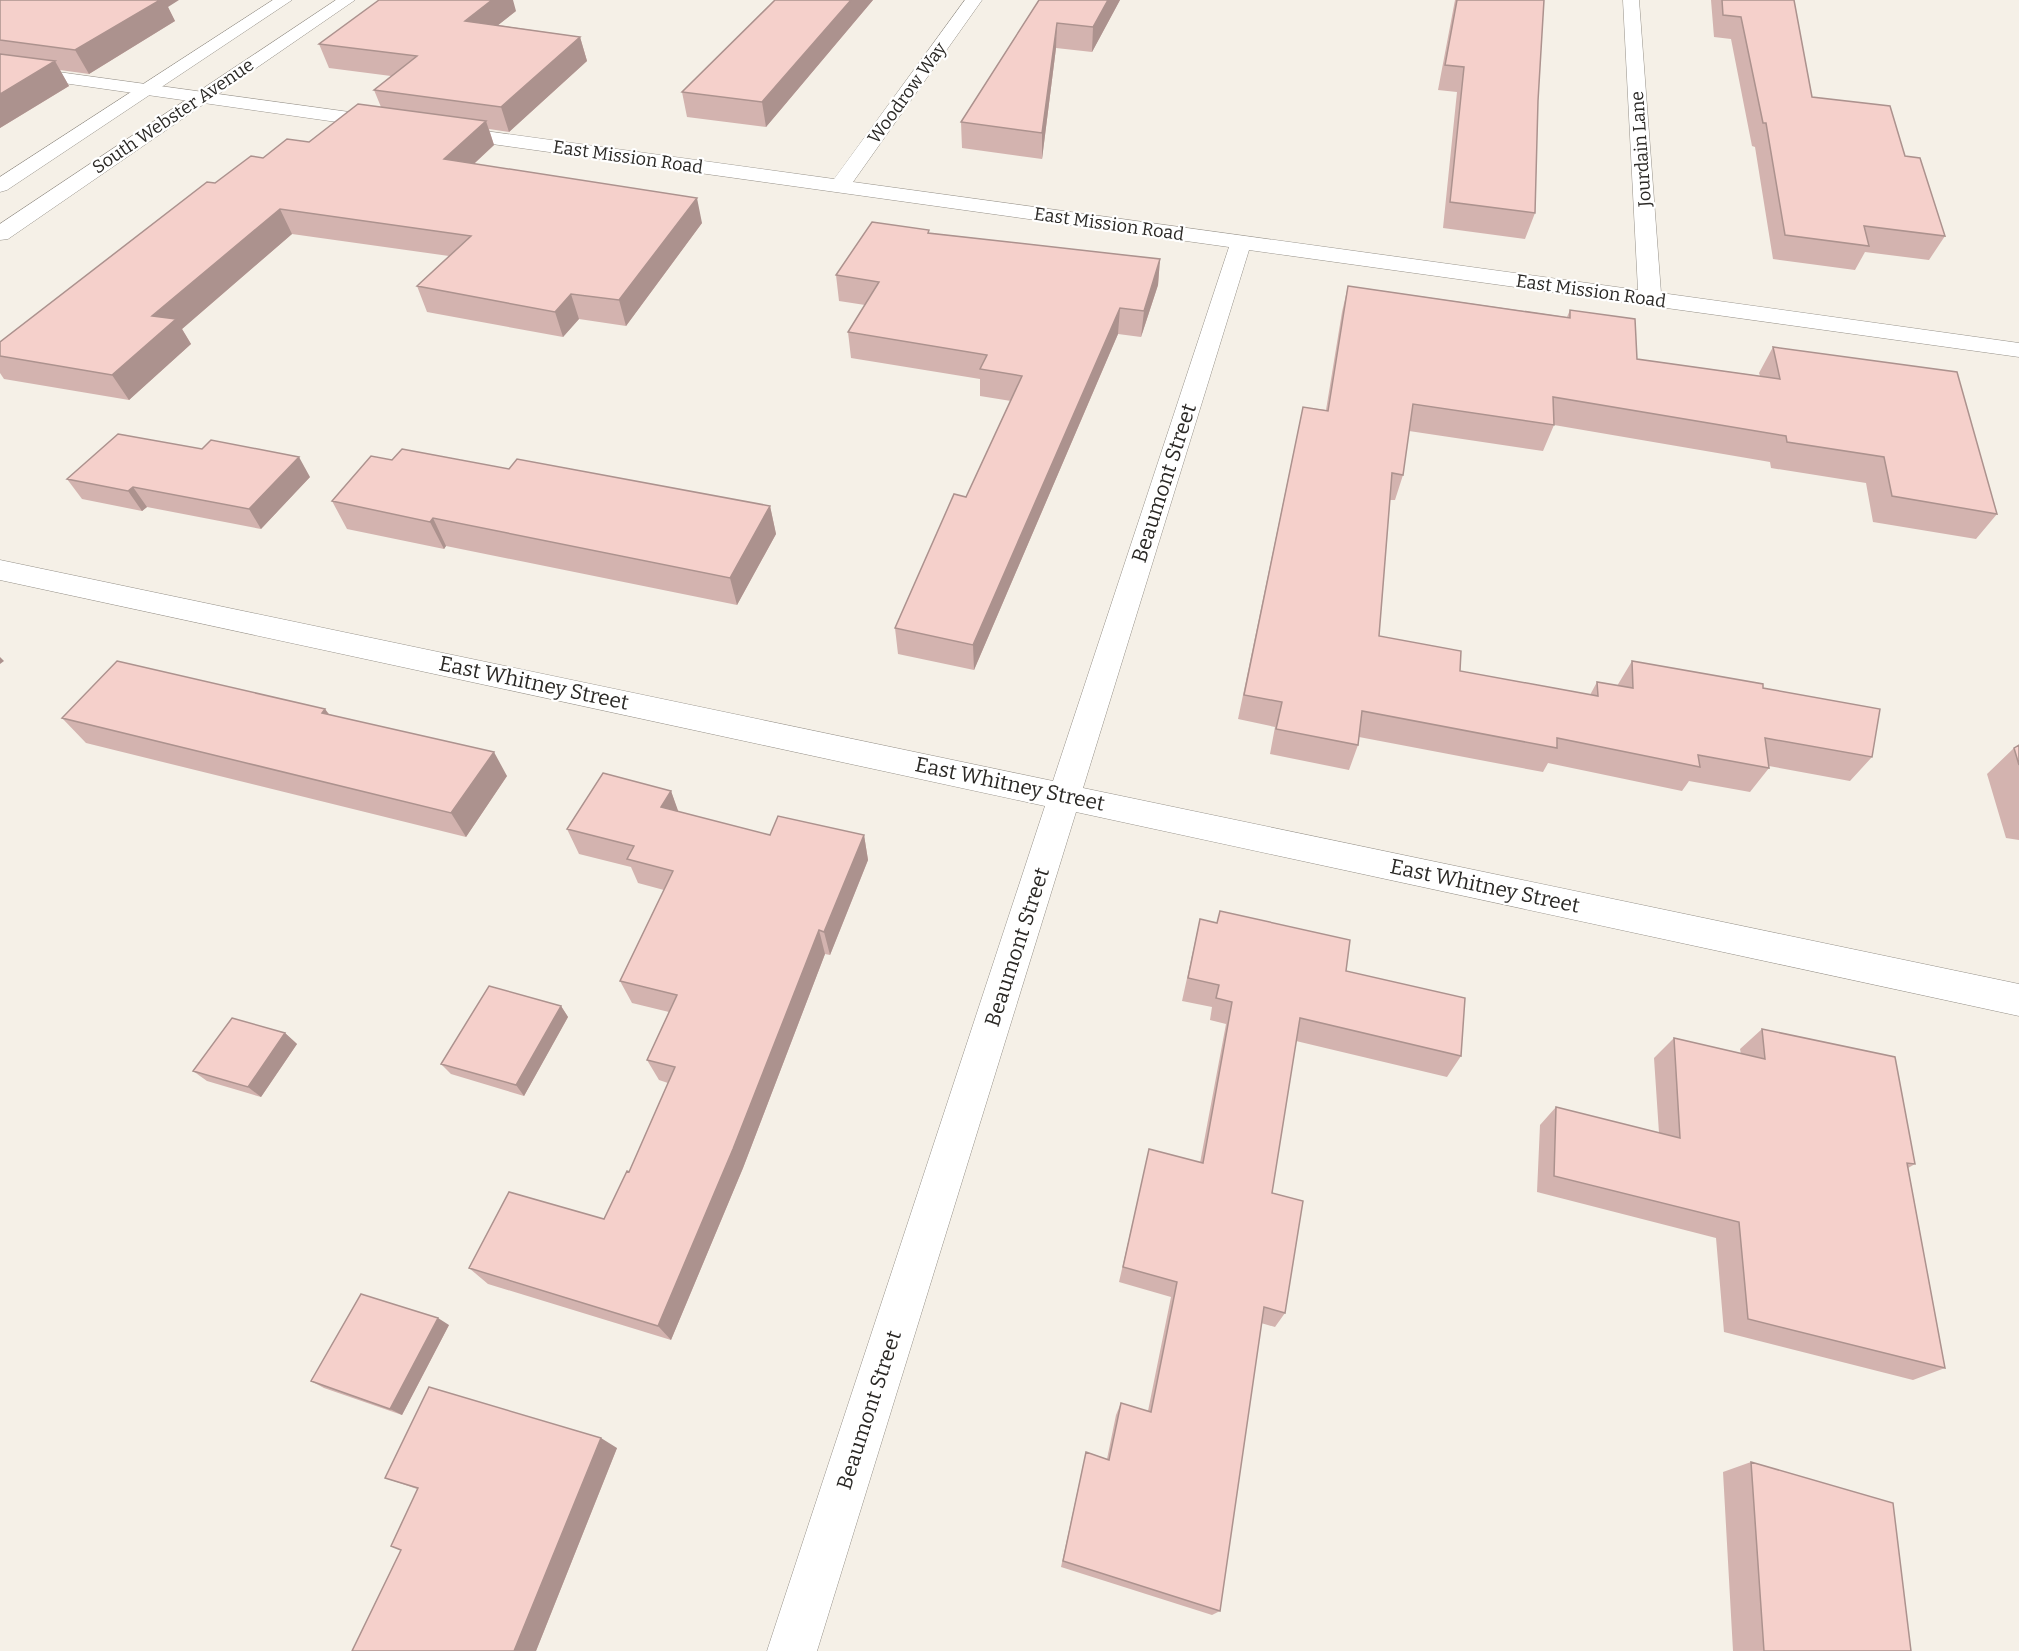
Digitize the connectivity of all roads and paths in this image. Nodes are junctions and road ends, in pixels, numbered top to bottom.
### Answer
1 (284, 0) edge
2 (347, 0) edge
3 (974, 0) edge
4 (1631, 0) edge
5 (0, 69) edge
6 (146, 90) junction
7 (200, 97) junction
8 (404, 126) edge
9 (428, 129) edge
10 (0, 186) edge
11 (840, 186) junction
12 (0, 234) edge
13 (1241, 242) junction
14 (1650, 299) junction
15 (2019, 350) edge
16 (0, 570) edge
17 (1065, 796) junction
18 (2019, 1000) edge
19 (792, 1651) edge

1 - 6 street, South Webster Avenue
2 - 7 street, South Webster Avenue
3 - 11 street, Woodrow Way
4 - 14 street, Jourdain Lane
5 - 6 street
6 - 7 street
6 - 10 street, South Webster Avenue
7 - 8 street
7 - 12 street, South Webster Avenue
9 - 11 street, East Mission Road
11 - 13 street, East Mission Road
13 - 14 street, East Mission Road
13 - 17 street, Beaumont Street
14 - 15 street, East Mission Road
16 - 17 street, East Whitney Street
17 - 18 street, East Whitney Street
17 - 19 street, Beaumont Street

